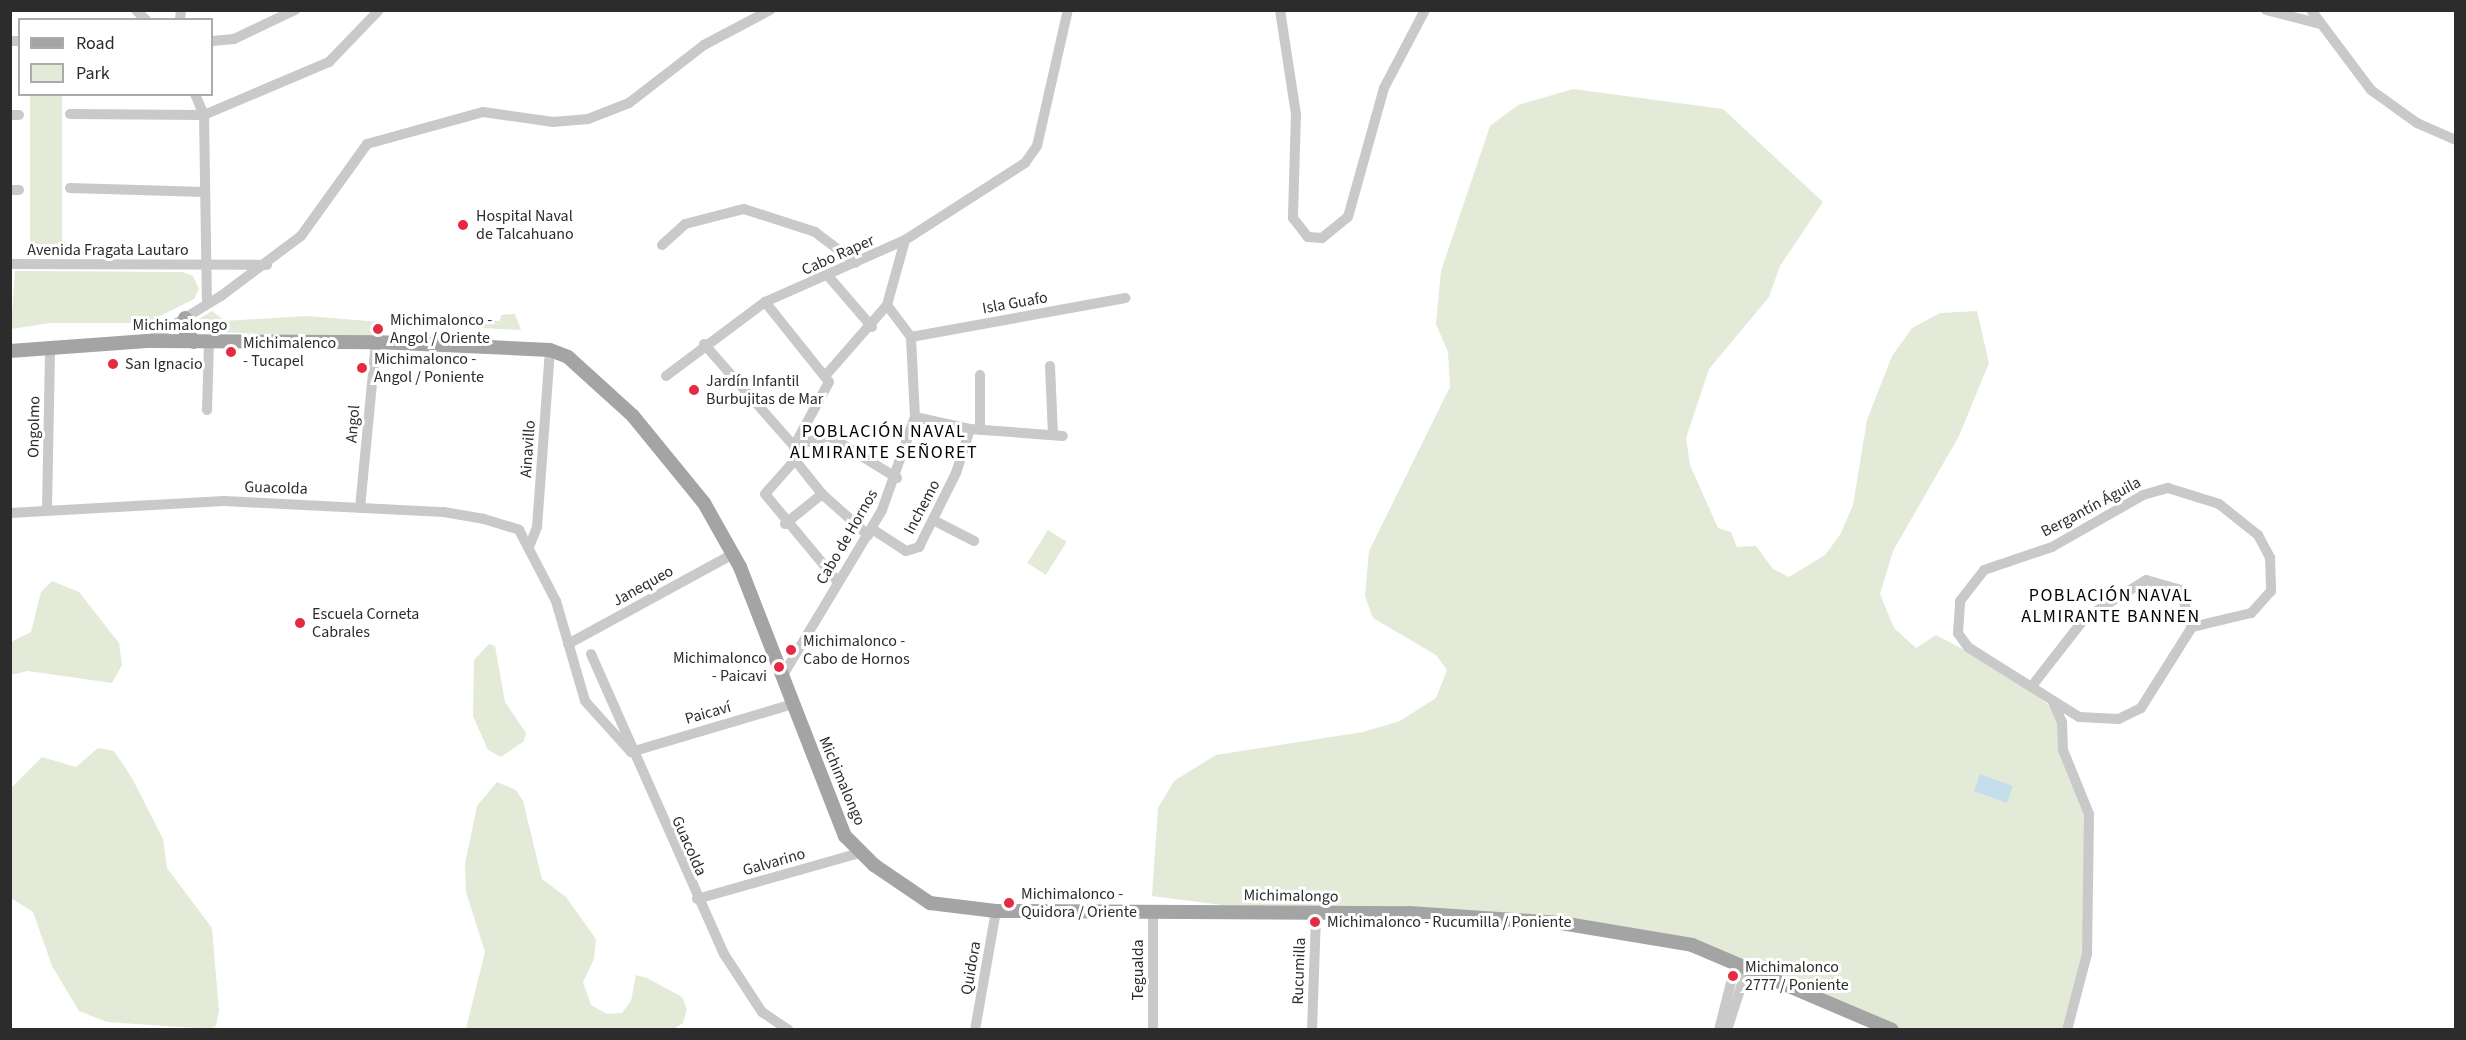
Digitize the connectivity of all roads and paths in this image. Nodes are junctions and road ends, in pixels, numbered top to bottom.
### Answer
1 (295, 10) edge
2 (380, 10) edge
3 (770, 10) edge
4 (1068, 10) edge
5 (1280, 10) edge
6 (1425, 10) edge
7 (2266, 10) edge
8 (2311, 10) edge
9 (2321, 24) junction
10 (213, 41) edge
11 (196, 96) edge
12 (70, 114) dead end
13 (204, 115) junction
14 (2456, 140) edge
15 (70, 188) dead end
16 (205, 192) junction
17 (905, 240) junction
18 (662, 245) dead end
19 (856, 263) junction
20 (10, 264) edge
21 (206, 265) junction
22 (267, 265) junction
23 (829, 277) junction
24 (1125, 298) dead end
25 (207, 302) junction
26 (765, 302) junction
27 (887, 305) junction
28 (185, 318) junction
29 (872, 327) junction
30 (911, 337) junction
31 (147, 341) junction
32 (194, 342) junction
33 (209, 342) junction
34 (376, 342) junction
35 (704, 344) junction
36 (50, 346) junction
37 (550, 350) junction
38 (10, 351) edge
39 (1050, 366) dead end
40 (826, 375) junction
41 (980, 375) dead end
42 (666, 376) dead end
43 (207, 410) dead end
44 (915, 417) junction
45 (975, 430) junction
46 (794, 446) junction
47 (795, 460) junction
48 (897, 478) junction
49 (822, 494) junction
50 (360, 508) junction
51 (47, 509) junction
52 (10, 513) edge
53 (935, 521) junction
54 (785, 524) junction
55 (870, 532) junction
56 (974, 541) dead end
57 (529, 547) junction
58 (733, 554) junction
59 (838, 582) junction
60 (2192, 627) junction
61 (568, 644) junction
62 (591, 654) dead end
63 (783, 675) junction
64 (2032, 686) junction
65 (2050, 699) junction
66 (794, 704) junction
67 (2079, 717) junction
68 (2063, 728) junction
69 (631, 752) junction
70 (860, 853) junction
71 (697, 899) junction
72 (1153, 909) junction
73 (996, 911) junction
74 (1316, 913) junction
75 (1741, 966) junction
76 (789, 1029) edge
77 (975, 1029) edge
78 (1153, 1029) edge
79 (1312, 1029) edge
80 (1719, 1029) edge
81 (1727, 1029) edge
82 (1892, 1029) edge
83 (2067, 1029) edge

1 - 10 street
2 - 13 street
3 - 22 street
4 - 17 street, Cabo Raper
5 - 6 street
7 - 9 street
8 - 9 street
9 - 14 street
11 - 13 street, Avenida Fragata Lautaro
12 - 13 street
13 - 16 street, Avenida Fragata Lautaro
15 - 16 street
16 - 21 street, Avenida Fragata Lautaro
17 - 19 street, Cabo Raper
17 - 27 street
18 - 19 street
19 - 23 street, Cabo Raper
20 - 21 street, Avenida Fragata Lautaro
21 - 22 street, Avenida Fragata Lautaro
21 - 25 street, Avenida Fragata Lautaro
22 - 25 street
23 - 26 street, Cabo Raper
23 - 29 street
24 - 30 street, Isla Guafo
25 - 28 street
26 - 35 street, Cabo Raper
26 - 40 street
27 - 29 street
27 - 30 street
28 - 31 street
28 - 32 main road
29 - 40 street
30 - 44 street, Cabo de Hornos
31 - 32 main road, Michimalongo
31 - 36 main road, Michimalongo
32 - 33 main road, Michimalongo
33 - 34 main road, Michimalongo
33 - 43 street
34 - 37 main road, Michimalongo
34 - 50 street, Angol
35 - 42 street, Cabo Raper
35 - 46 street
36 - 38 main road, Michimalongo
36 - 51 street, Ongolmo
37 - 57 street, Ainavillo
37 - 58 main road, Michimalongo
39 - 45 street
40 - 46 street
41 - 45 street, Inchemo
44 - 45 street
44 - 48 street, Cabo de Hornos
45 - 53 street, Inchemo
46 - 47 street
46 - 48 street
47 - 49 street
47 - 54 street
48 - 55 street, Cabo de Hornos
49 - 54 street
49 - 55 street
50 - 51 street, Guacolda
50 - 57 street, Guacolda
51 - 52 street, Guacolda
53 - 55 street, Inchemo
53 - 56 street
54 - 59 street
55 - 59 street, Cabo de Hornos
57 - 61 street, Guacolda
58 - 61 street, Janequeo
58 - 63 main road, Michimalongo
59 - 63 street, Cabo de Hornos
60 - 64 street
60 - 64 street, Bergantín Águila
60 - 67 street, Bergantín Águila
61 - 69 street, Guacolda
62 - 69 street, Guacolda
63 - 66 main road, Michimalongo
64 - 65 street, Bergantín Águila
65 - 67 street, Bergantín Águila
65 - 68 street
66 - 69 street, Paicaví
66 - 70 main road, Michimalongo
67 - 68 street
68 - 83 street
69 - 71 street, Guacolda
70 - 71 street, Galvarino
70 - 73 main road, Michimalongo
71 - 76 street, Guacolda
72 - 73 main road, Michimalongo
72 - 74 main road, Michimalongo
72 - 78 street, Tegualda
73 - 77 street, Quidora
74 - 75 main road, Michimalongo
74 - 79 street, Rucumilla
75 - 80 street
75 - 81 street
75 - 82 main road, Michimalongo

